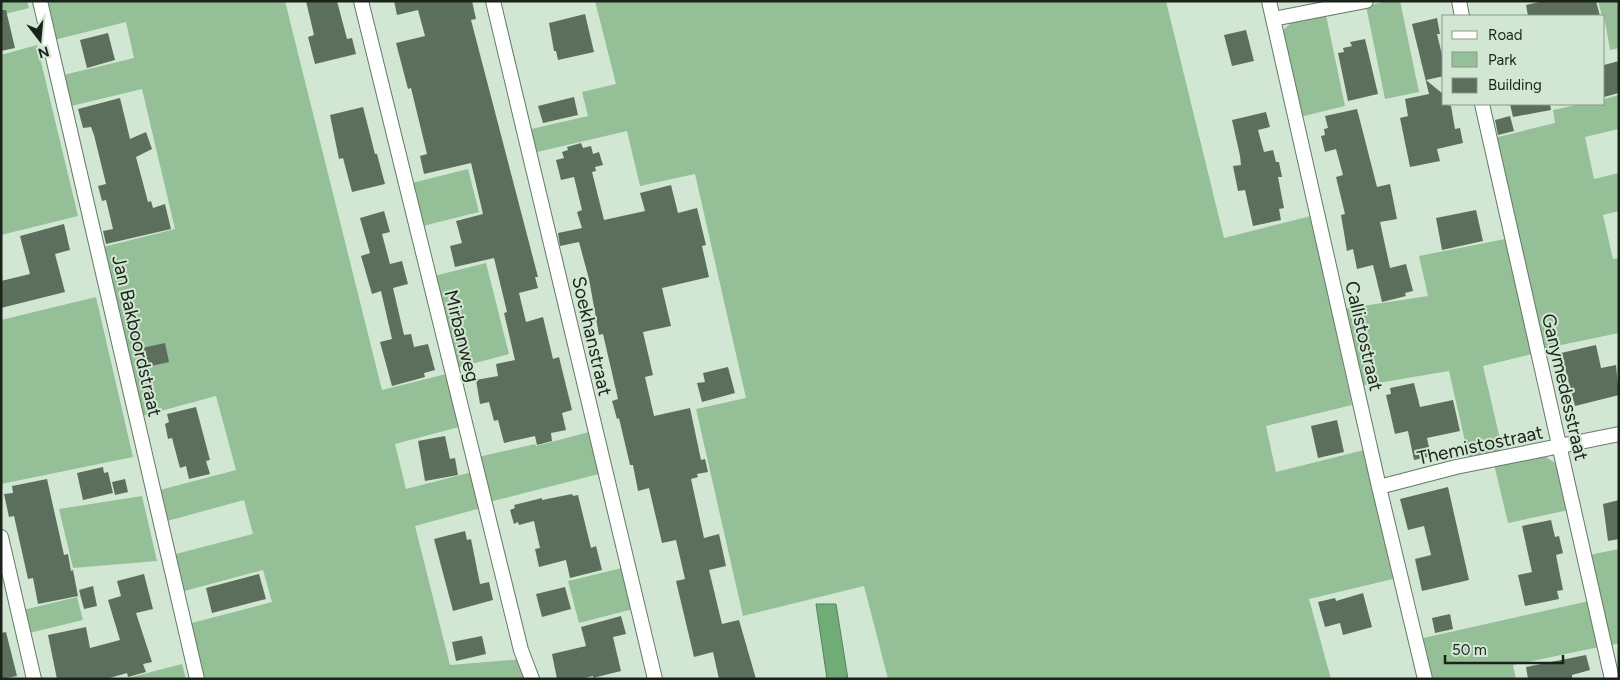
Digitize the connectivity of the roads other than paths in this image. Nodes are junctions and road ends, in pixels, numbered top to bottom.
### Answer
1 (40, 1) edge
2 (361, 1) edge
3 (493, 1) edge
4 (1269, 1) edge
5 (1366, 1) edge
6 (1459, 1) edge
7 (1462, 15) edge
8 (1273, 19) junction
9 (1482, 105) edge
10 (1619, 434) edge
11 (1560, 447) junction
12 (1379, 487) junction
13 (1, 537) edge
14 (34, 679) edge
15 (197, 679) edge
16 (532, 679) edge
17 (655, 679) edge
18 (1425, 679) edge
19 (1612, 679) edge

1 - 15 street, Jan Bakboordstraat
2 - 16 street, Mirbanweg
3 - 17 street, Soekhanstraat
4 - 8 street, Callistostraat
5 - 8 street
6 - 7 street
8 - 12 street, Callistostraat
9 - 11 street, Ganymedesstraat
10 - 11 street, Themistostraat
11 - 12 street, Themistostraat
11 - 19 street, Ganymedesstraat
12 - 18 street, Callistostraat
13 - 14 street

